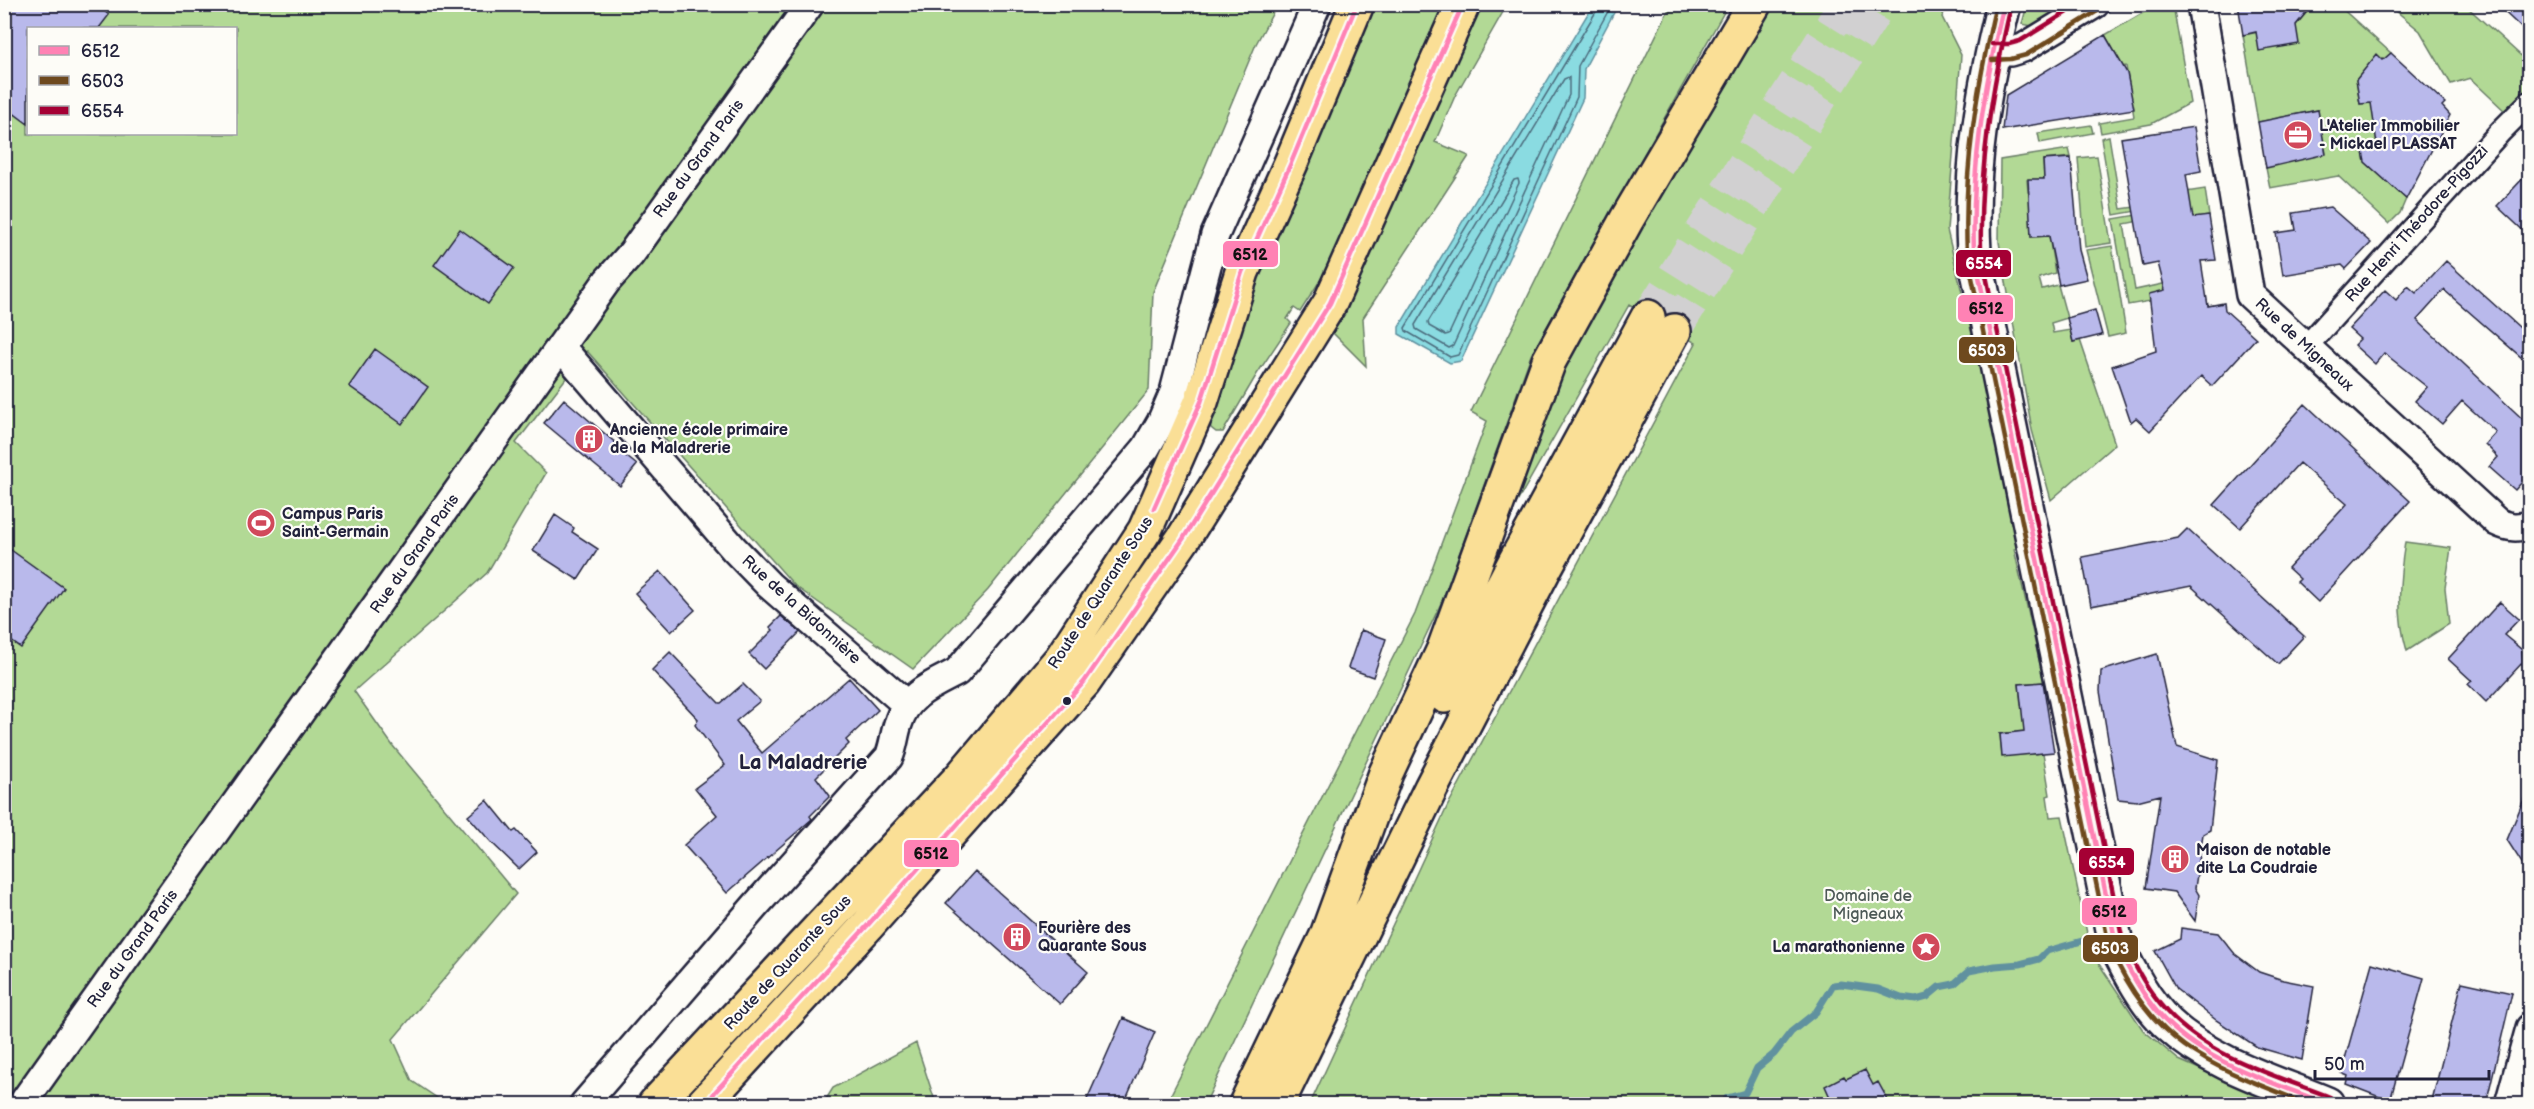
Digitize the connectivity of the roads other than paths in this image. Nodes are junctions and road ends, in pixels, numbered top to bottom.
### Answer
1 (810, 4) edge
2 (1317, 4) edge
3 (1357, 4) edge
4 (1463, 4) edge
5 (1754, 4) edge
6 (2004, 4) edge
7 (2095, 4) edge
8 (2201, 4) edge
9 (1992, 52) junction
10 (2529, 102) edge
11 (561, 347) junction
12 (2306, 347) junction
13 (2529, 525) edge
14 (906, 704) junction
15 (1326, 938) junction
16 (2529, 1028) edge
17 (708, 1100) edge
18 (22, 1104) edge
19 (584, 1104) edge
20 (655, 1104) edge
21 (1246, 1104) edge
22 (1277, 1104) edge
23 (2327, 1104) edge
24 (2509, 1104) edge

1 - 11 street, Rue du Grand Paris
2 - 14 street
3 - 20 main road, Route de Quarante Sous
4 - 17 main road, Route de Quarante Sous
5 - 15 main road
6 - 9 street
7 - 9 street
8 - 12 street, Rue de Migneaux
9 - 23 street
10 - 12 street, Rue Henri Théodore-Pigozzi
11 - 14 street, Rue de la Bidonnière
11 - 18 street, Rue du Grand Paris
12 - 13 street, Rue de Migneaux
14 - 19 street
15 - 21 main road
15 - 22 main road
16 - 24 street

